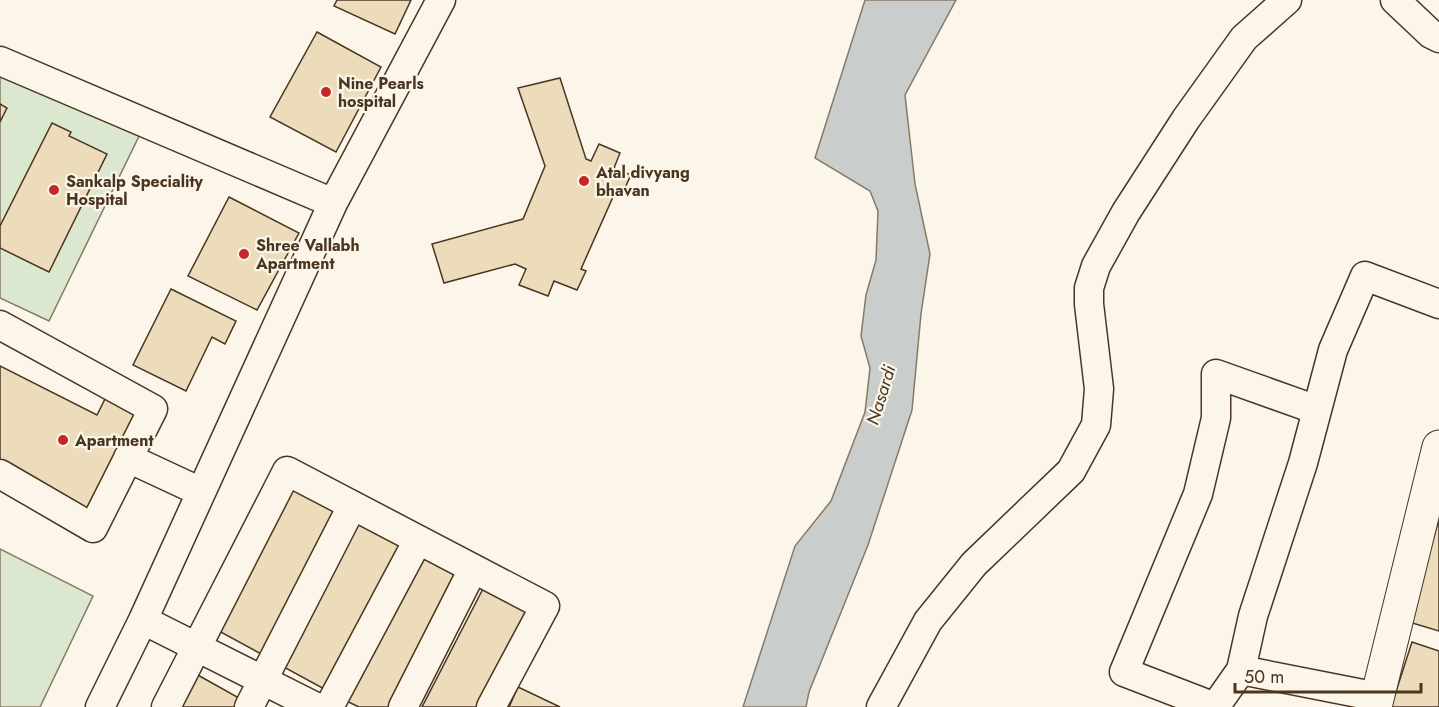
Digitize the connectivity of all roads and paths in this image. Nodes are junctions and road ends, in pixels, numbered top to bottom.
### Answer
1 (441, 0) edge
2 (1287, 0) edge
3 (1395, 0) edge
4 (1439, 38) edge
5 (0, 61) edge
6 (333, 202) junction
7 (1439, 304) edge
8 (0, 325) edge
9 (1317, 410) junction
10 (1439, 447) edge
11 (128, 458) junction
12 (0, 474) edge
13 (201, 492) junction
14 (352, 506) junction
15 (418, 540) junction
16 (473, 569) junction
17 (142, 620) junction
18 (197, 647) junction
19 (1241, 670) junction
20 (263, 680) junction
21 (1377, 702) edge
22 (886, 706) edge
23 (100, 707) edge
24 (166, 707) edge
25 (249, 707) edge
26 (316, 707) edge
27 (329, 707) edge
28 (403, 707) edge
29 (491, 707) edge

1 - 6 street
2 - 22 street
3 - 4 street
5 - 6 street
6 - 13 street
7 - 9 street
8 - 11 street
9 - 19 street
9 - 19 street
10 - 21 main road
11 - 12 street
11 - 13 street
13 - 17 street
14 - 15 street
14 - 18 street
14 - 20 street
15 - 16 street
15 - 27 street
16 - 28 street
16 - 29 street
17 - 18 street
17 - 23 street
18 - 20 street
18 - 24 street
19 - 21 street
20 - 25 street
20 - 26 street

